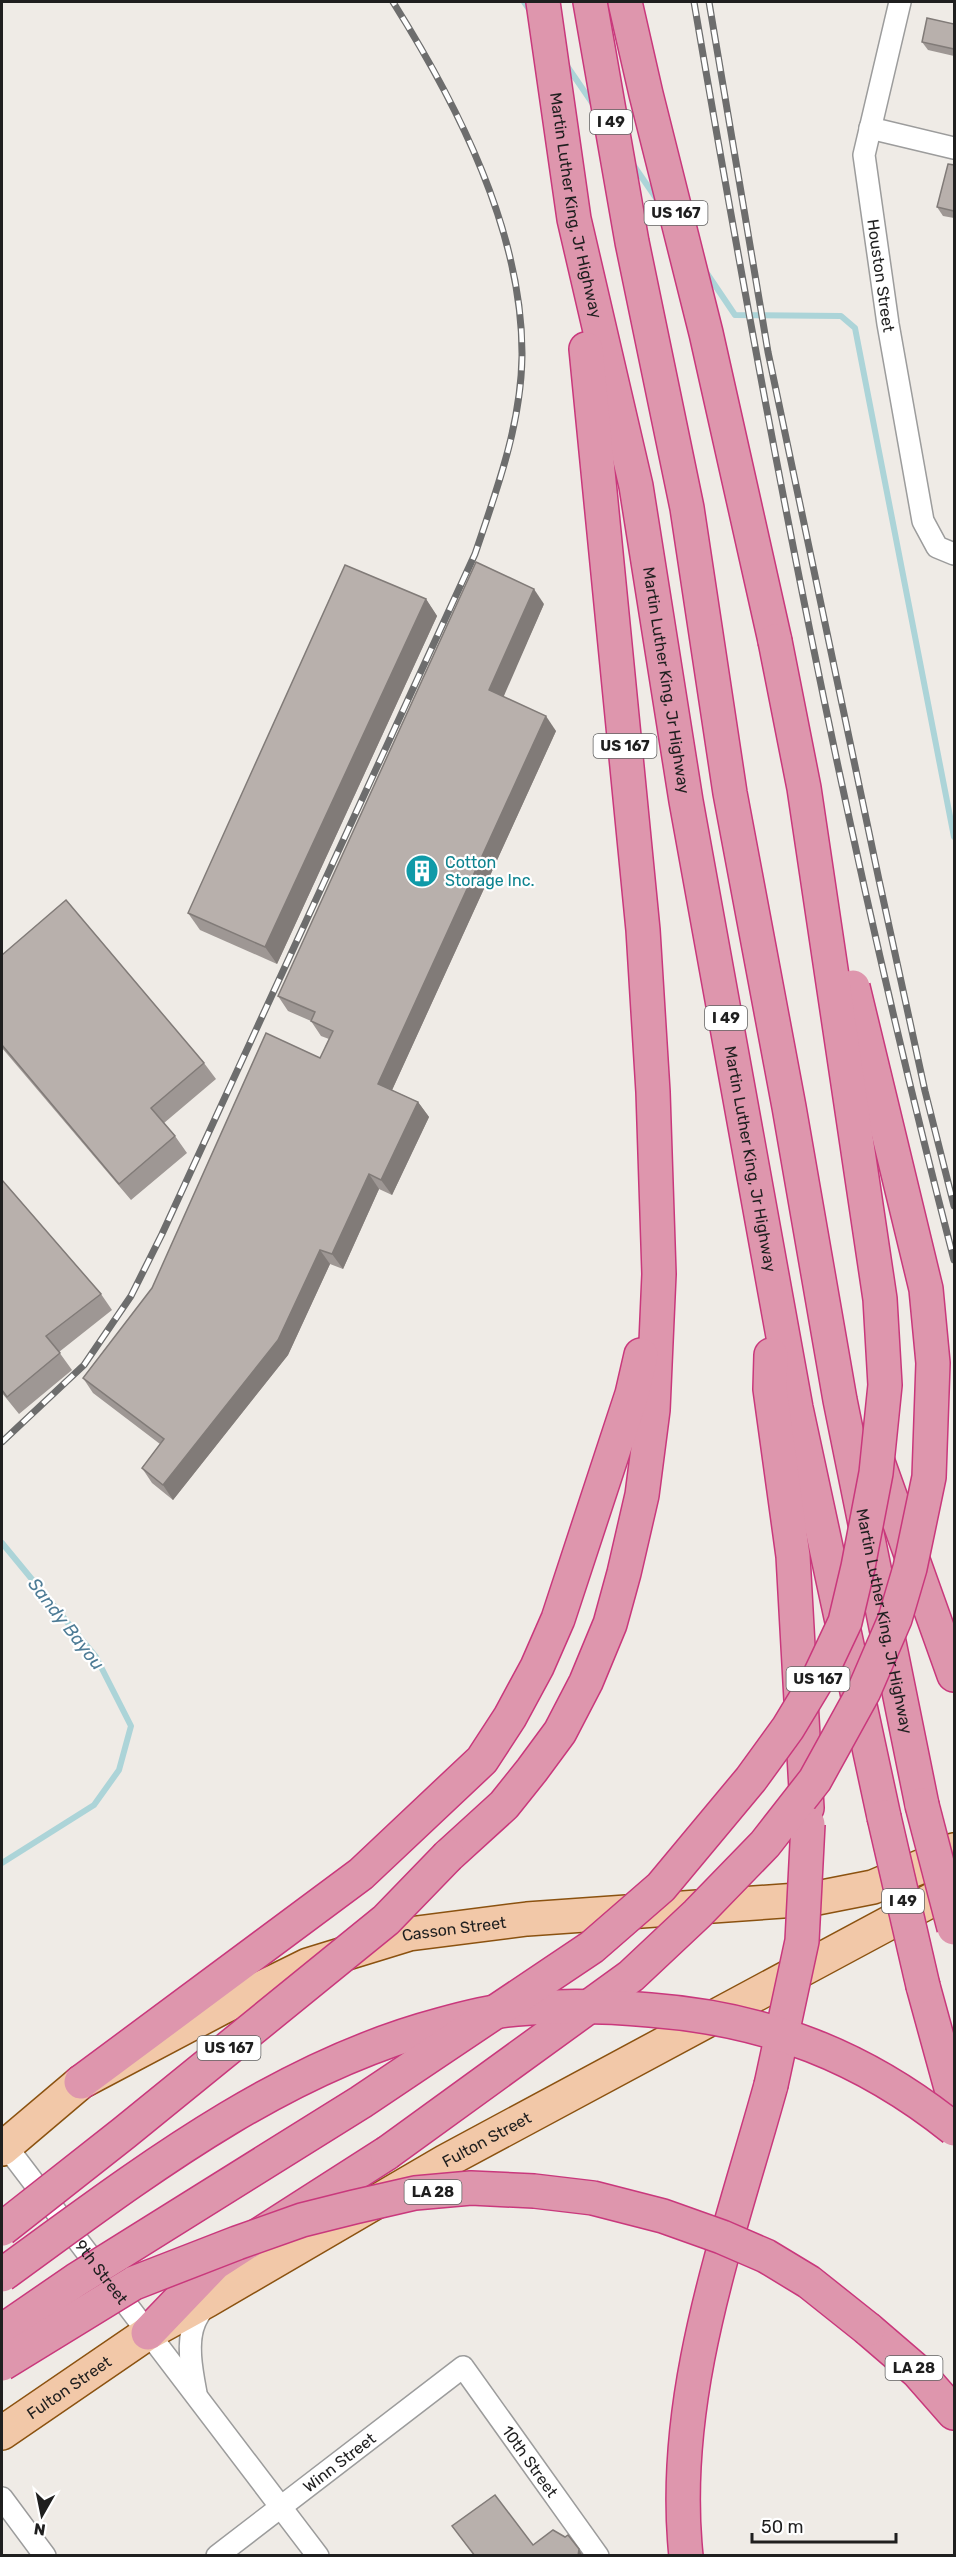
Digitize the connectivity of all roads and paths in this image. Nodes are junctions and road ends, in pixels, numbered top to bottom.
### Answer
1 (543, 2) edge
2 (590, 2) edge
3 (625, 2) edge
4 (900, 2) edge
5 (870, 128) junction
6 (954, 148) edge
7 (574, 219) junction
8 (946, 550) edge
9 (804, 788) junction
10 (809, 1224) junction
11 (659, 1274) junction
12 (775, 1284) junction
13 (954, 1675) edge
14 (954, 1850) edge
15 (954, 1888) edge
16 (954, 1928) edge
17 (81, 2082) junction
18 (954, 2099) edge
19 (954, 2129) edge
20 (4, 2147) edge
21 (2, 2229) edge
22 (2, 2275) edge
23 (208, 2300) junction
24 (2, 2331) edge
25 (148, 2333) junction
26 (2, 2364) edge
27 (463, 2367) joint
28 (197, 2396) junction
29 (954, 2413) edge
30 (2, 2433) edge
31 (2, 2498) edge
32 (281, 2507) junction
33 (45, 2556) edge
34 (217, 2556) edge
35 (318, 2556) edge
36 (598, 2556) edge
37 (686, 2556) edge

1 - 7 highway, Martin Luther King, Jr Highway / I 49
2 - 10 highway, Martin Luther King, Jr Highway / I 49
3 - 9 highway, US 167, bridge
4 - 5 street, Houston Street
5 - 6 street
5 - 8 street, Houston Street
7 - 11 highway, US 167
7 - 12 highway, Martin Luther King, Jr Highway / I 49
9 - 24 highway, US 167, bridge
9 - 25 highway, bridge
10 - 13 highway
10 - 16 highway, Martin Luther King, Jr Highway / I 49, bridge
11 - 17 highway
11 - 21 highway, US 167, bridge
12 - 18 highway, Martin Luther King, Jr Highway / I 49, bridge
12 - 37 highway, bridge
14 - 17 main road, Casson Street
15 - 23 main road, Fulton Street
17 - 20 main road, Casson Street
19 - 22 highway, bridge
20 - 25 street, 9th Street
23 - 25 main road, Fulton Street
23 - 28 street, 9th Street
25 - 28 street, 9th Street
25 - 30 main road, Fulton Street
26 - 29 highway, LA 28, bridge
27 - 32 street, Winn Street
27 - 36 street, 10th Street
28 - 32 street, 9th Street
31 - 33 street
32 - 34 street, Winn Street
32 - 35 street, 9th Street

